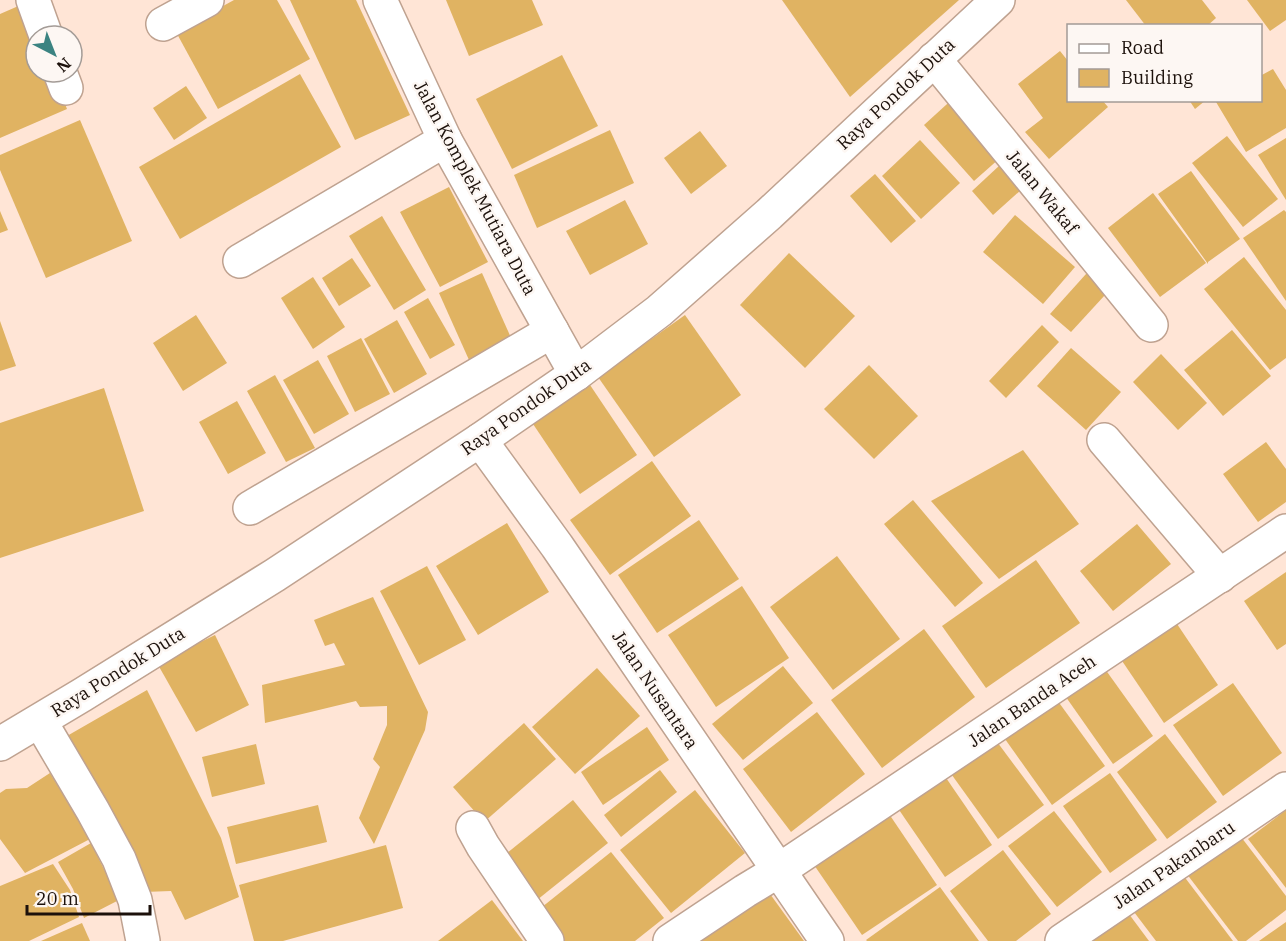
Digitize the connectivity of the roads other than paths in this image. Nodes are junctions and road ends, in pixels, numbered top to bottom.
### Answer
1 (33, 0) edge
2 (207, 0) edge
3 (380, 0) edge
4 (995, 1) edge
5 (42, 24) edge
6 (163, 24) dead end
7 (934, 58) junction
8 (445, 140) junction
9 (240, 261) dead end
10 (1151, 325) dead end
11 (552, 331) junction
12 (576, 374) junction
13 (480, 440) junction
14 (1104, 440) dead end
15 (250, 508) dead end
16 (1286, 531) edge
17 (1220, 576) junction
18 (39, 721) junction
19 (0, 744) edge
20 (1286, 789) edge
21 (472, 828) dead end
22 (778, 871) junction
23 (143, 941) edge
24 (547, 941) edge
25 (670, 941) edge
26 (827, 941) edge
27 (1062, 941) edge

1 - 5 street
2 - 6 street
3 - 8 street, Jalan Komplek Mutiara Duta
4 - 7 street, Raya Pondok Duta
7 - 10 street, Jalan Wakaf
7 - 12 street, Raya Pondok Duta
8 - 9 street
8 - 11 street, Jalan Komplek Mutiara Duta
11 - 12 street, Jalan Komplek Mutiara Duta
11 - 15 street
12 - 13 street, Raya Pondok Duta
13 - 18 street, Raya Pondok Duta
13 - 22 street, Jalan Nusantara
14 - 17 street
16 - 17 street, Jalan Banda Aceh
17 - 22 street, Jalan Banda Aceh
18 - 19 street, Raya Pondok Duta
18 - 23 street
20 - 27 street, Jalan Pakanbaru
21 - 24 street
22 - 25 street, Jalan Banda Aceh
22 - 26 street, Jalan Nusantara

